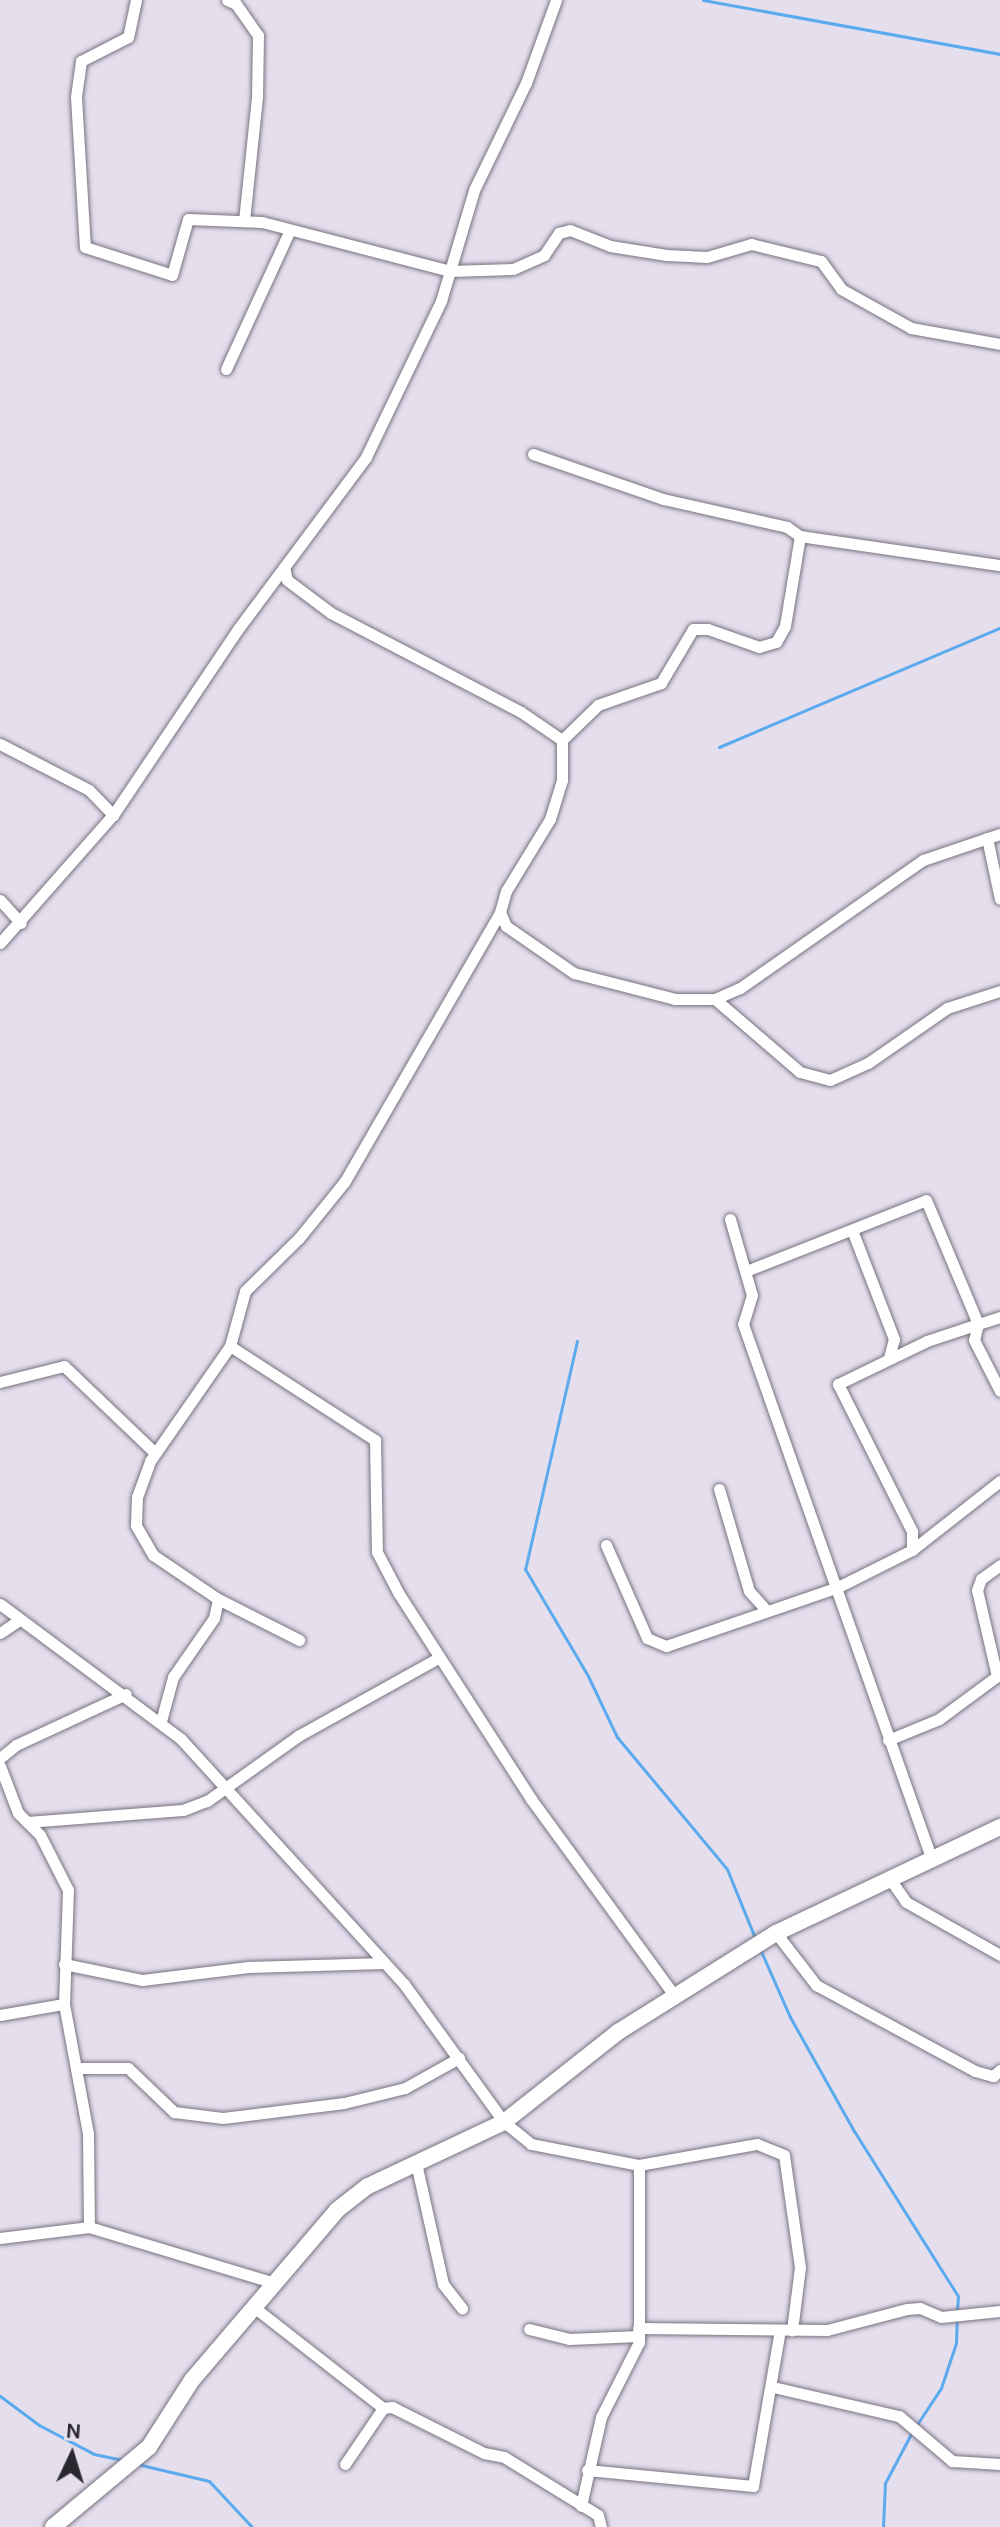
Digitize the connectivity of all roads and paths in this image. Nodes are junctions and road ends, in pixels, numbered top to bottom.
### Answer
1 (136, 0) edge
2 (227, 0) edge
3 (556, 0) edge
4 (244, 221) junction
5 (290, 230) junction
6 (450, 271) junction
7 (1000, 344) edge
8 (226, 369) dead end
9 (533, 454) dead end
10 (800, 536) junction
11 (1000, 565) edge
12 (284, 567) junction
13 (287, 580) junction
14 (270, 585) junction
15 (562, 740) junction
16 (0, 744) edge
17 (113, 815) junction
18 (1000, 834) edge
19 (987, 838) junction
20 (1000, 899) edge
21 (0, 900) edge
22 (500, 912) junction
23 (21, 923) junction
24 (0, 943) edge
25 (1000, 991) edge
26 (715, 999) junction
27 (730, 1219) dead end
28 (852, 1230) junction
29 (746, 1271) junction
30 (1000, 1317) edge
31 (978, 1324) junction
32 (230, 1346) junction
33 (889, 1358) junction
34 (0, 1382) edge
35 (1000, 1391) edge
36 (155, 1453) junction
37 (1000, 1481) edge
38 (719, 1489) dead end
39 (606, 1545) dead end
40 (912, 1550) junction
41 (1000, 1565) edge
42 (838, 1587) junction
43 (218, 1599) junction
44 (0, 1604) edge
45 (765, 1609) junction
46 (19, 1620) junction
47 (0, 1633) edge
48 (299, 1640) dead end
49 (438, 1658) junction
50 (999, 1675) edge
51 (126, 1694) junction
52 (161, 1721) junction
53 (888, 1740) junction
54 (2, 1753) edge
55 (0, 1766) edge
56 (227, 1791) junction
57 (27, 1822) junction
58 (1000, 1827) edge
59 (932, 1860) junction
60 (890, 1879) junction
61 (771, 1935) junction
62 (1000, 1955) edge
63 (384, 1963) junction
64 (64, 1964) junction
65 (674, 1995) junction
66 (64, 2004) junction
67 (0, 2015) edge
68 (459, 2058) junction
69 (79, 2068) junction
70 (1000, 2070) edge
71 (504, 2122) junction
72 (416, 2163) junction
73 (639, 2165) junction
74 (89, 2227) junction
75 (1, 2236) edge
76 (275, 2283) junction
77 (255, 2308) junction
78 (462, 2308) dead end
79 (1000, 2311) edge
80 (529, 2329) dead end
81 (786, 2330) junction
82 (638, 2332) junction
83 (773, 2387) junction
84 (383, 2408) junction
85 (345, 2464) dead end
86 (1000, 2464) edge
87 (587, 2470) junction
88 (581, 2506) junction
89 (53, 2527) edge
90 (601, 2527) edge

1 - 4 street
2 - 4 street
3 - 6 street
4 - 5 street
5 - 6 street
5 - 8 street
6 - 7 street
6 - 12 street
9 - 10 street
10 - 11 street
10 - 15 street
12 - 13 street
12 - 14 street
13 - 14 street
13 - 15 street
14 - 17 street
15 - 22 street
16 - 17 street
17 - 23 street
18 - 19 street
19 - 20 street
19 - 26 street
21 - 23 street
22 - 26 street
22 - 32 street
23 - 24 street
25 - 26 street
27 - 29 street
28 - 29 street
28 - 31 street
28 - 33 street
29 - 42 street
30 - 31 street
31 - 33 street
31 - 35 street
32 - 36 street
32 - 49 street
33 - 40 street
34 - 36 street
36 - 43 street
37 - 40 street
38 - 45 street
39 - 45 street
40 - 42 street
41 - 50 street
42 - 45 street
42 - 53 street
43 - 48 street
43 - 52 street
44 - 46 street
46 - 47 street
46 - 51 street
49 - 56 street
49 - 65 street
50 - 53 street
51 - 52 street
51 - 54 street
52 - 56 street
53 - 59 street
55 - 57 street
56 - 57 street
56 - 63 street
57 - 64 street
58 - 59 street
59 - 60 street
60 - 61 street
60 - 62 street
61 - 65 street
61 - 70 street
63 - 64 street
63 - 68 street
64 - 66 street
65 - 71 street
66 - 67 street
66 - 69 street
68 - 69 street
68 - 71 street
69 - 74 street
71 - 72 street
71 - 73 street
72 - 76 street
72 - 78 street
73 - 81 street
73 - 82 street
74 - 75 street
74 - 76 street
76 - 77 street
77 - 84 street
77 - 89 street
79 - 81 street
80 - 82 street
81 - 82 street
81 - 83 street
82 - 87 street
83 - 86 street
83 - 87 street
84 - 85 street
84 - 88 street
87 - 88 street
88 - 90 street

